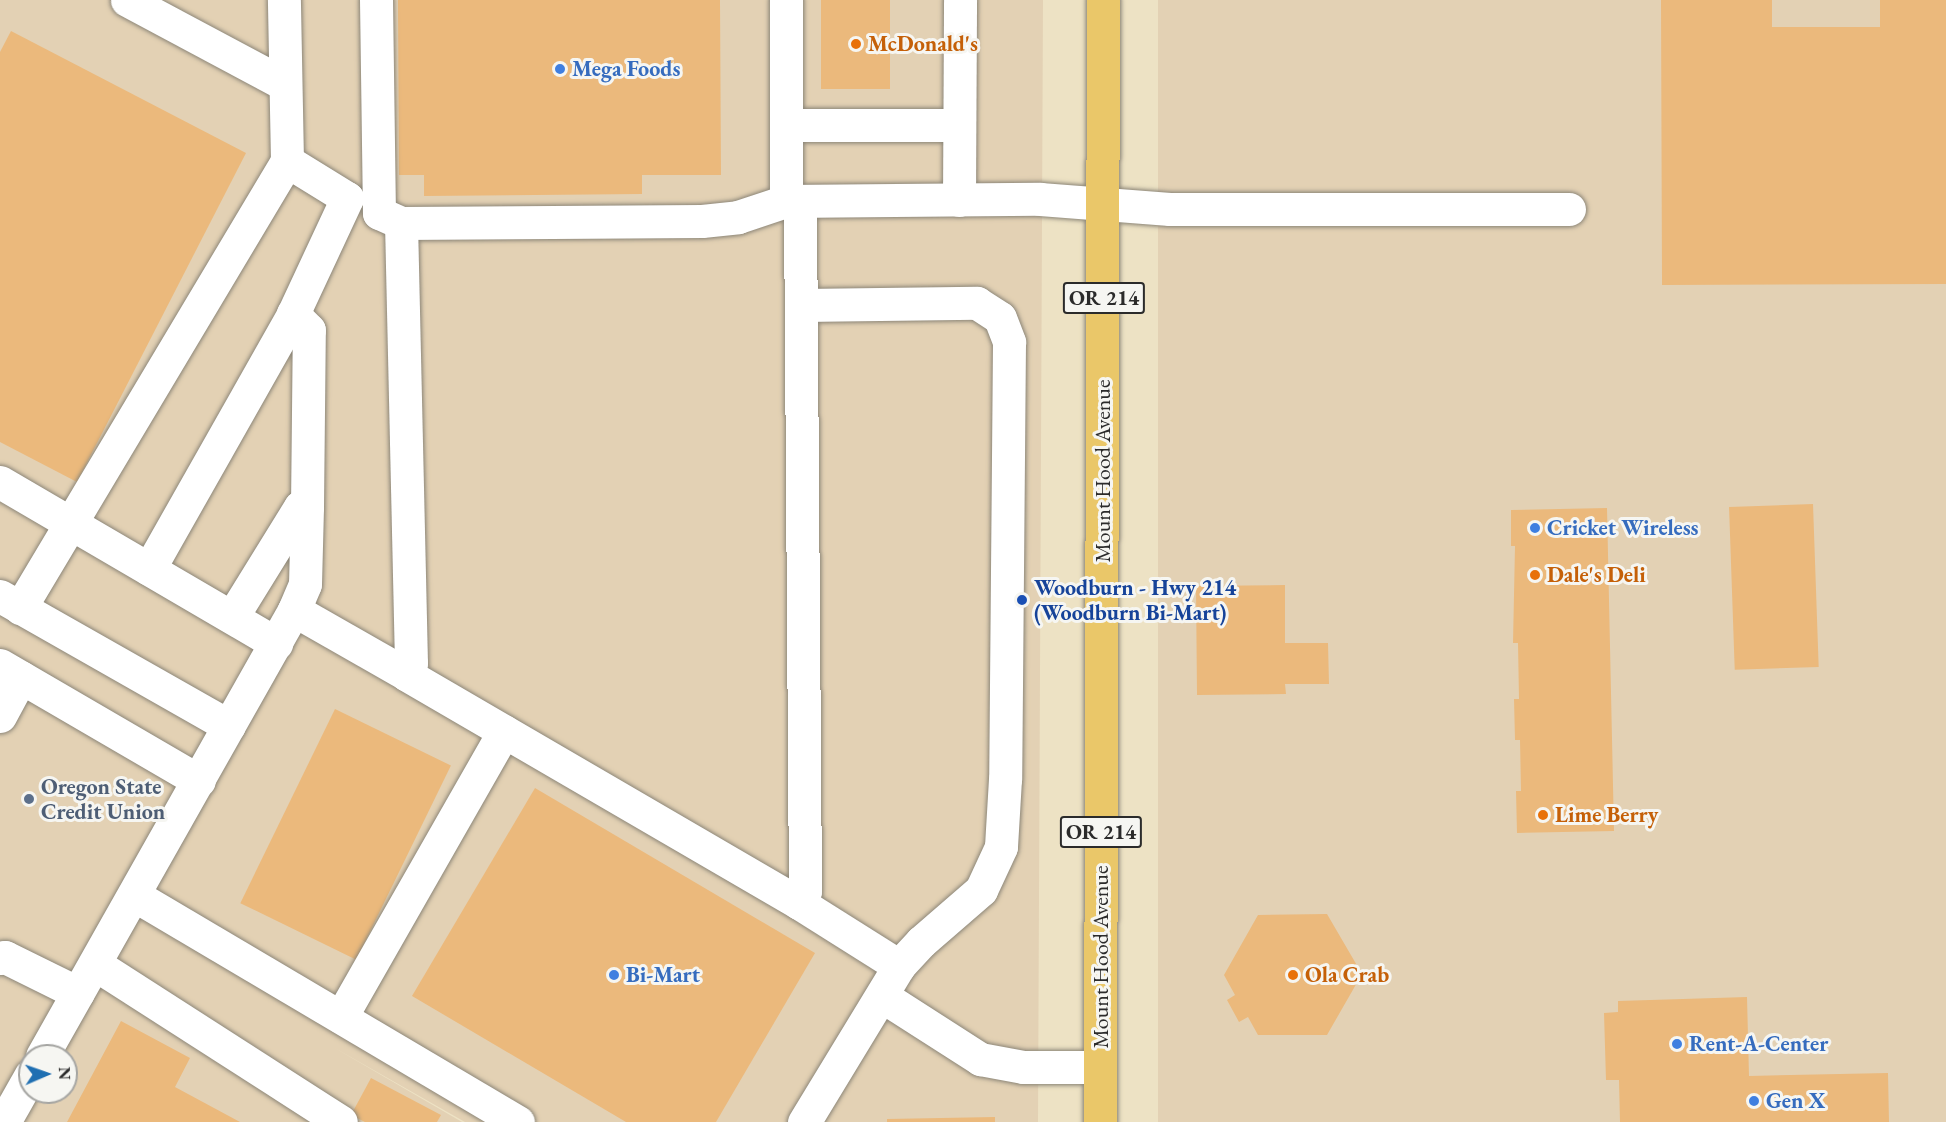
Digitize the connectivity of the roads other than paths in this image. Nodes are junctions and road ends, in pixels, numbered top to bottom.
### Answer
1 (127, 0) edge
2 (284, 0) edge
3 (376, 0) edge
4 (786, 0) edge
5 (960, 0) edge
6 (1104, 0) edge
7 (284, 84) junction
8 (786, 125) junction
9 (959, 125) junction
10 (287, 161) junction
11 (347, 198) junction
12 (959, 200) junction
13 (793, 201) junction
14 (1104, 205) junction
15 (1569, 209) dead end
16 (390, 218) junction
17 (802, 305) junction
18 (293, 314) junction
19 (0, 482) edge
20 (307, 507) junction
21 (70, 523) junction
22 (149, 569) junction
23 (10, 602) edge
24 (294, 610) junction
25 (232, 617) junction
26 (276, 643) junction
27 (11, 671) edge
28 (406, 674) junction
29 (0, 716) edge
30 (230, 726) junction
31 (504, 731) junction
32 (199, 781) junction
33 (134, 895) junction
34 (799, 903) junction
35 (0, 958) edge
36 (95, 963) junction
37 (899, 966) junction
38 (78, 993) junction
39 (882, 996) junction
40 (341, 1017) junction
41 (49, 1044) edge
42 (1101, 1067) junction
43 (18, 1097) edge
44 (4, 1122) edge
45 (341, 1122) edge
46 (518, 1122) edge
47 (804, 1122) edge
48 (1100, 1122) edge

1 - 7 street
2 - 7 street
3 - 16 street
4 - 8 street
5 - 9 street
6 - 14 main road, Mount Hood Avenue / OR 214
7 - 10 street
8 - 9 street
8 - 13 street
9 - 12 street
10 - 11 street
10 - 21 street
11 - 16 street
11 - 18 street
12 - 13 street
12 - 14 street
13 - 16 street
13 - 17 street
14 - 15 street
14 - 42 main road, Mount Hood Avenue / OR 214
16 - 28 street
17 - 34 street
17 - 37 street
18 - 20 street
18 - 22 street
19 - 21 street
20 - 24 street
20 - 25 street
21 - 22 street
21 - 23 street
22 - 25 street
23 - 30 street
24 - 26 street
24 - 28 street
25 - 26 street
26 - 30 street
27 - 29 street
27 - 32 street
28 - 31 street
30 - 32 street
31 - 34 street
31 - 40 street
32 - 33 street
33 - 36 street
33 - 40 street
34 - 37 street
35 - 38 street
36 - 38 street
36 - 45 street
37 - 39 street
38 - 41 street
39 - 42 street
39 - 47 street
40 - 46 street
42 - 48 main road, Mount Hood Avenue / OR 214
43 - 44 street

